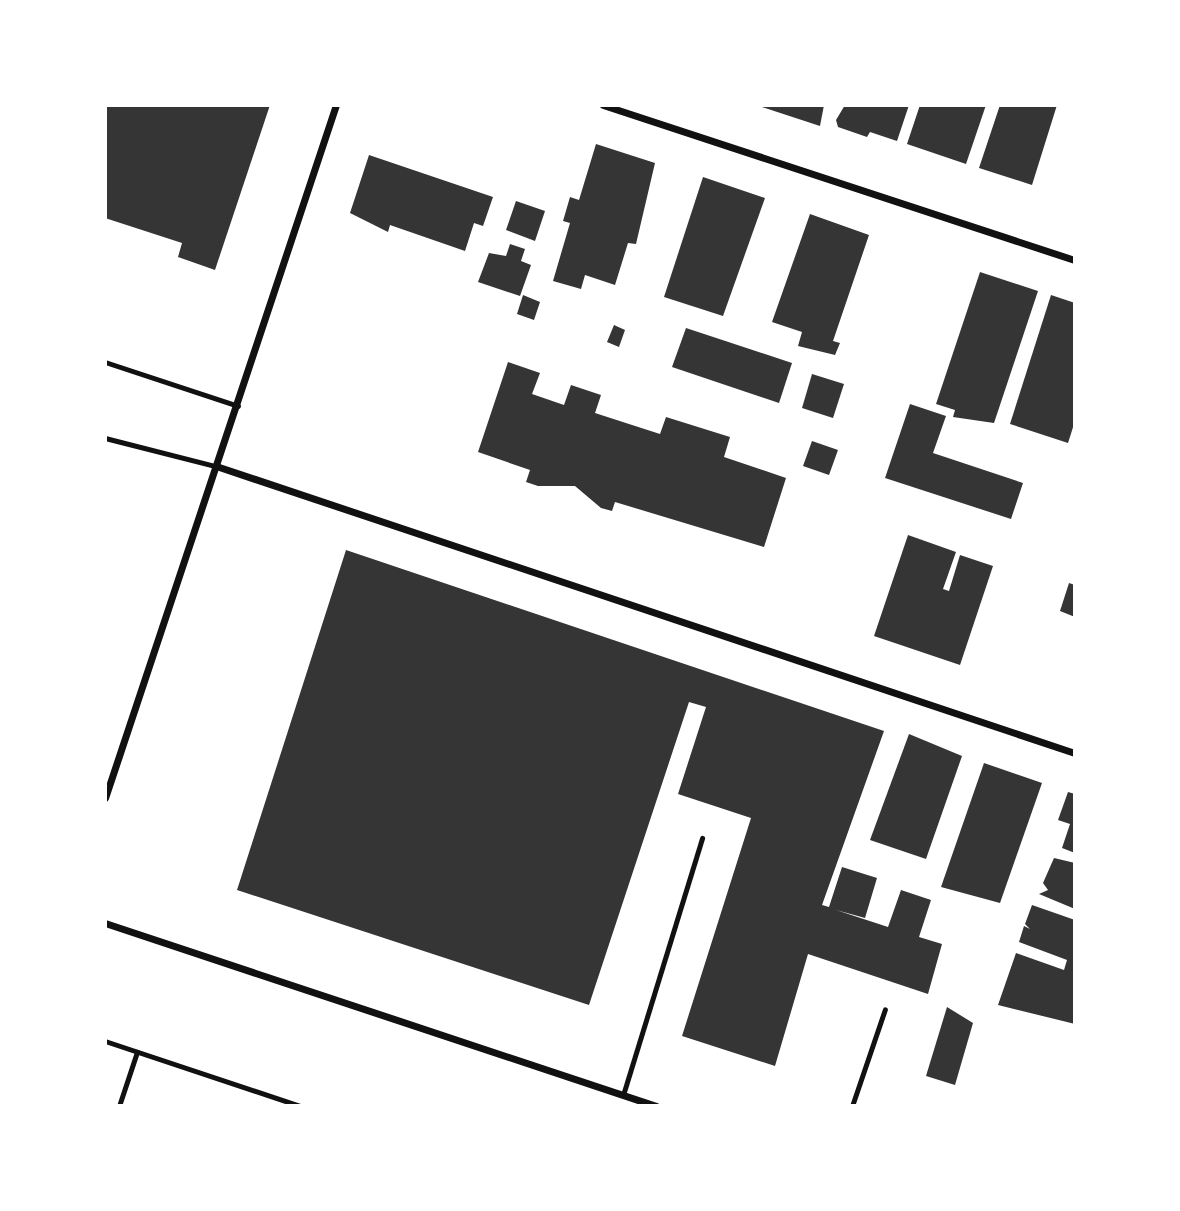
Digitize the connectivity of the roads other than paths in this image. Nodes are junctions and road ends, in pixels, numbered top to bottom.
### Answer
1 (336, 105) edge
2 (603, 105) edge
3 (1075, 260) edge
4 (105, 362) edge
5 (238, 406) junction
6 (105, 438) edge
7 (219, 467) junction
8 (1075, 753) edge
9 (105, 798) edge
10 (702, 838) dead end
11 (105, 923) edge
12 (885, 1009) dead end
13 (105, 1041) edge
14 (136, 1052) junction
15 (623, 1095) junction
16 (120, 1106) edge
17 (300, 1106) edge
18 (656, 1106) edge
19 (852, 1106) edge

1 - 5 street
2 - 3 street
4 - 5 lane
5 - 7 street
6 - 7 lane
7 - 8 street
7 - 9 street
10 - 15 lane
11 - 15 street
12 - 19 lane
13 - 14 lane
14 - 16 lane
14 - 17 lane
15 - 18 street

